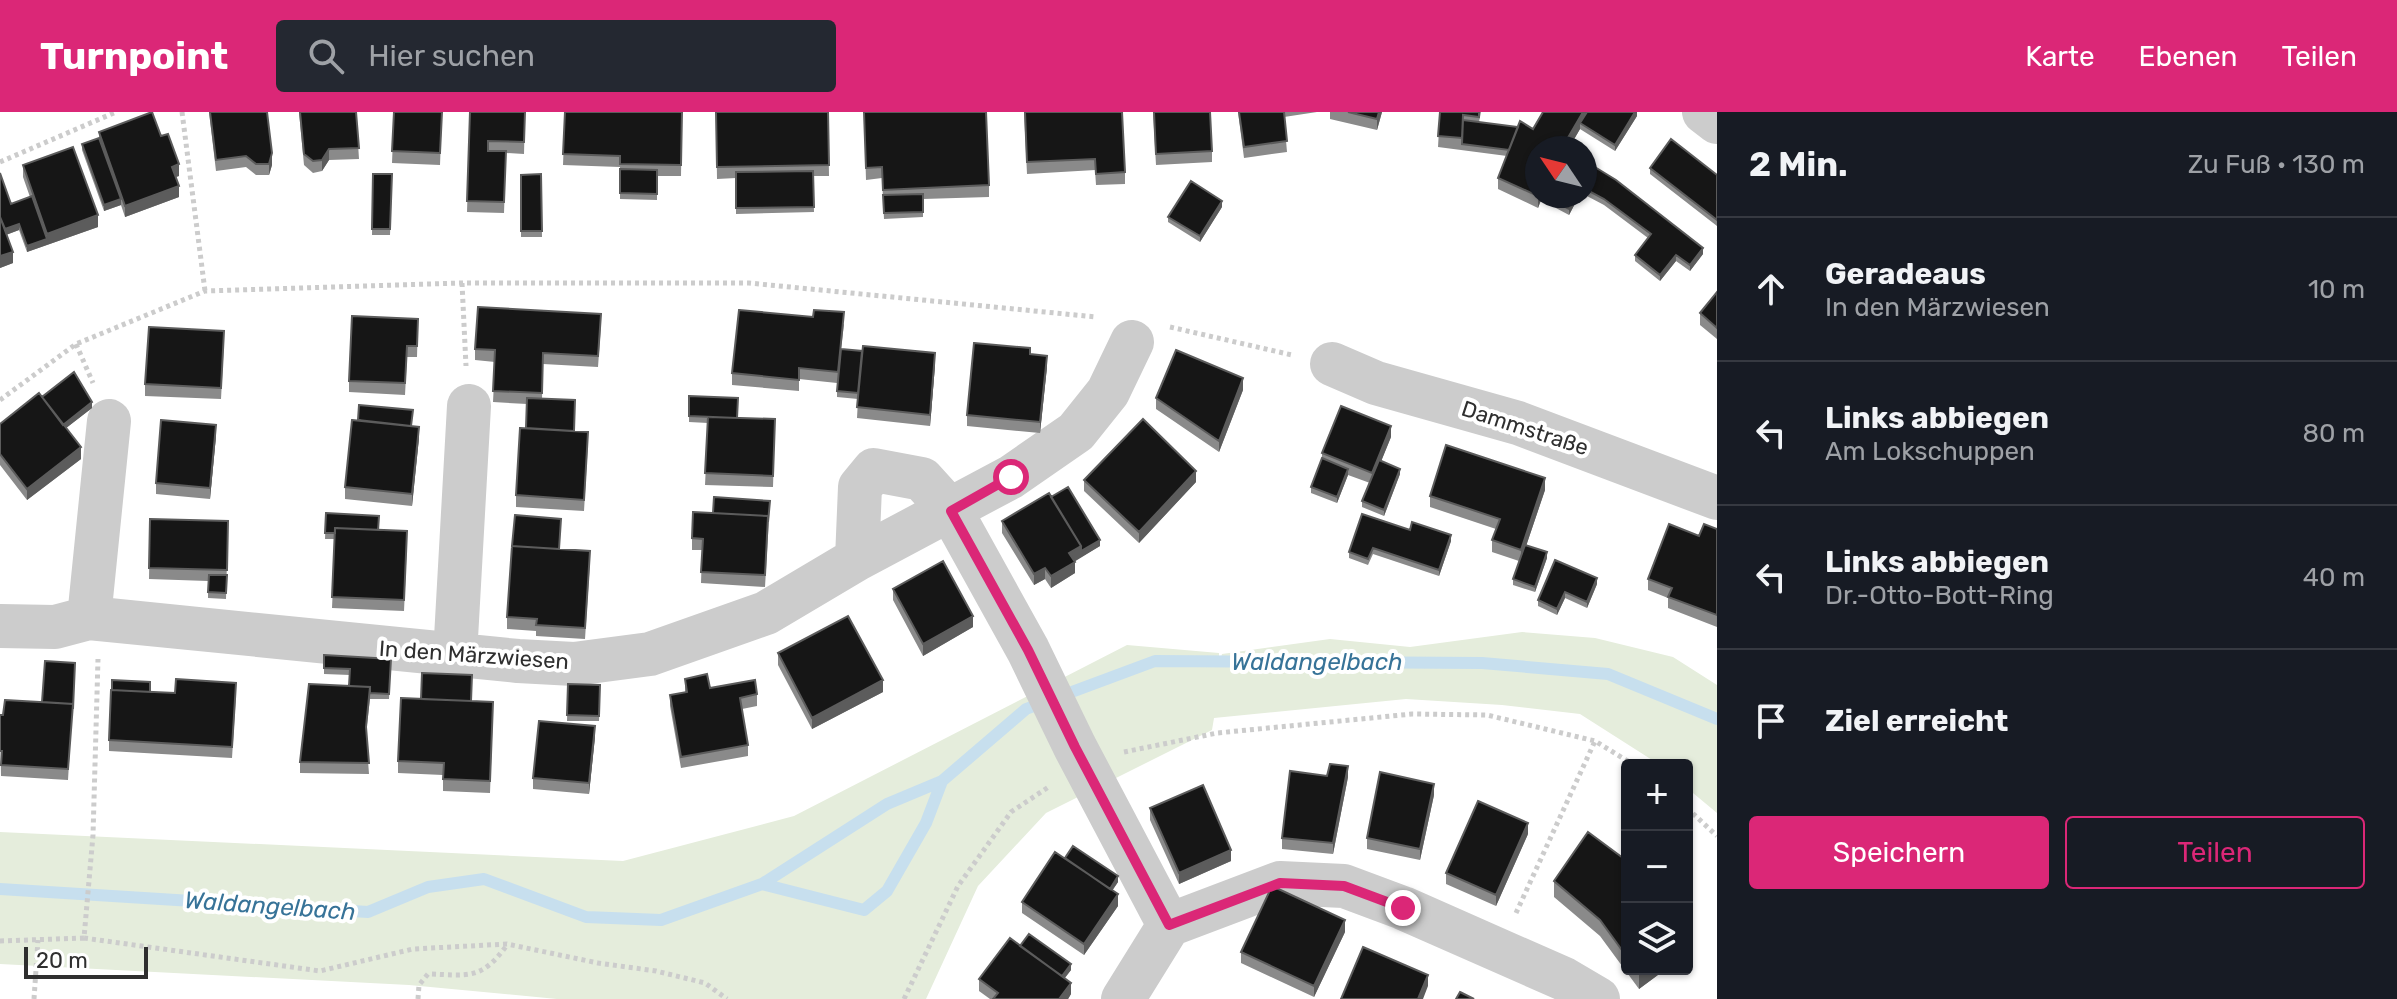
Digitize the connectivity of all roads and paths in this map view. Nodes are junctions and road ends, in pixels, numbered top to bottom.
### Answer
1 (116, 112) edge
2 (182, 112) edge
3 (1704, 112) edge
4 (1717, 122) edge
5 (0, 162) edge
6 (462, 283) junction
7 (205, 291) junction
8 (1098, 317) dead end
9 (1147, 334) joint
10 (1332, 364) joint
11 (0, 400) edge
12 (469, 406) joint
13 (109, 421) dead end
14 (1717, 498) edge
15 (951, 511) junction
16 (857, 559) junction
17 (89, 618) junction
18 (0, 626) edge
19 (455, 656) junction
20 (1595, 741) junction
21 (1081, 757) junction
22 (1624, 759) edge
23 (1693, 814) edge
24 (1717, 836) edge
25 (1169, 925) junction
26 (84, 938) junction
27 (38, 940) junction
28 (0, 941) edge
29 (507, 944) junction
30 (1499, 950) junction
31 (34, 999) edge
32 (418, 999) edge
33 (727, 999) edge
34 (904, 999) edge
35 (1123, 999) edge
36 (1598, 999) edge

1 - 5 path
2 - 7 path
3 - 4 street
6 - 7 path
6 - 8 path
6 - 12 path
7 - 11 path
9 - 10 path
9 - 15 street, In den Märzwiesen
10 - 14 street, Dammstraße
12 - 19 street
13 - 17 street
15 - 16 street, In den Märzwiesen
15 - 16 street
15 - 21 street
16 - 19 street, In den Märzwiesen
17 - 18 street, In den Märzwiesen
17 - 19 street, In den Märzwiesen
17 - 26 path
20 - 21 path
20 - 22 path
20 - 30 path
21 - 25 street
21 - 34 path
23 - 24 path
25 - 30 street
25 - 35 street
26 - 27 path
26 - 29 path
27 - 28 path
27 - 31 path
29 - 32 path
29 - 33 path
30 - 36 street

